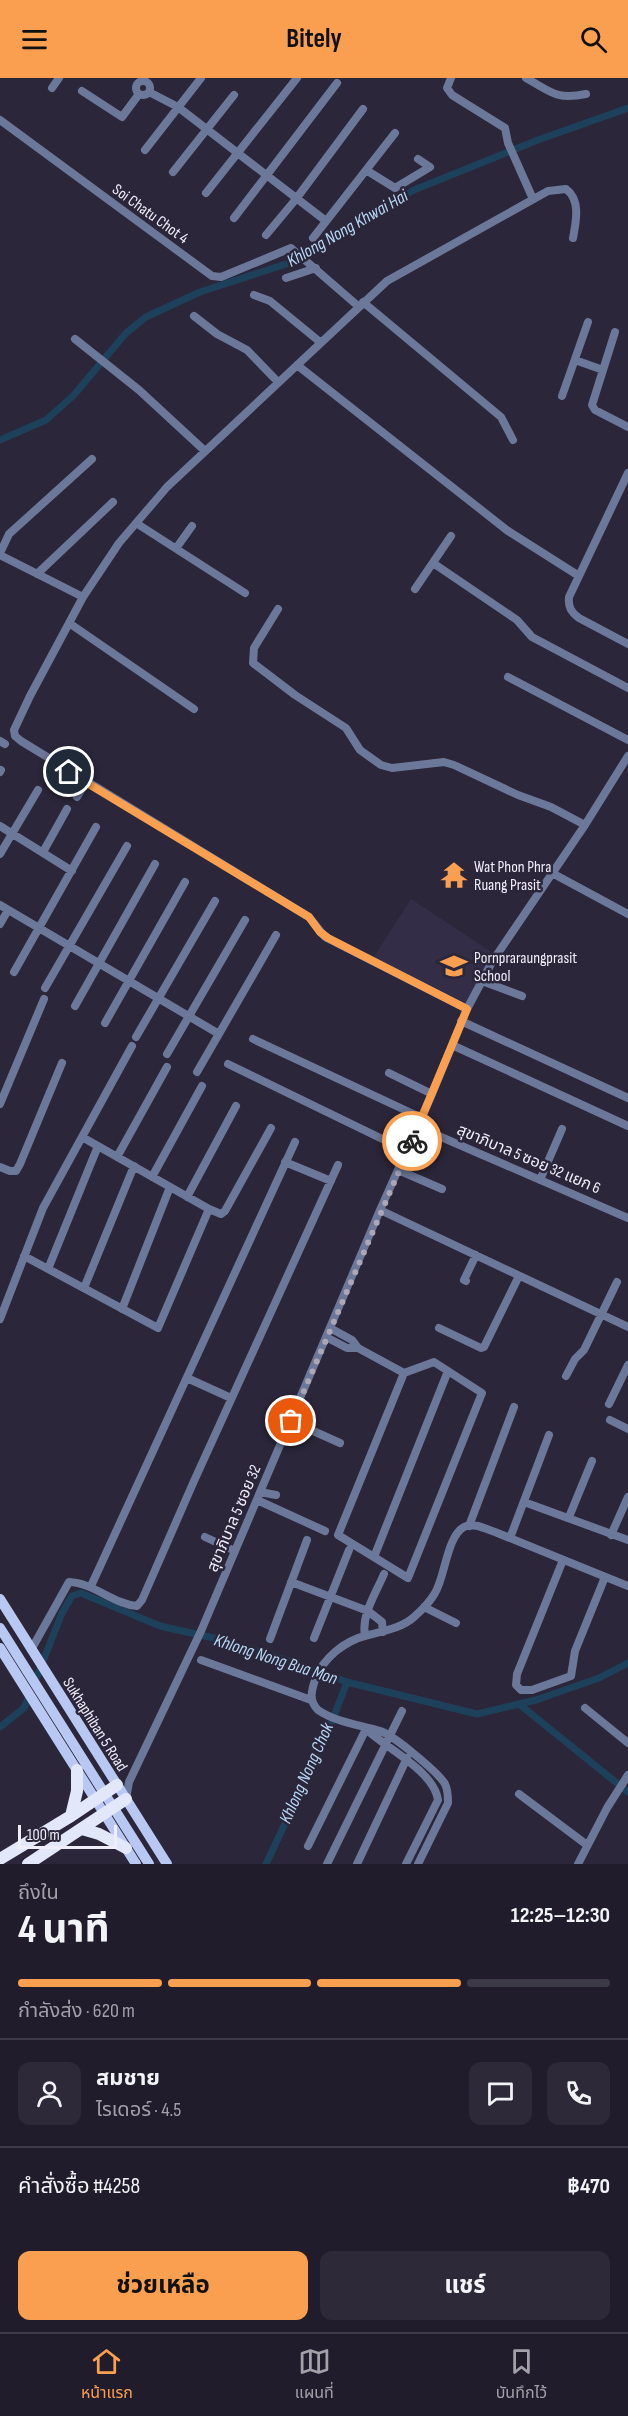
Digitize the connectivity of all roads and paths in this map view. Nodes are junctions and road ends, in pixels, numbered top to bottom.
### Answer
1 (59, 78) edge
2 (128, 78) edge
3 (201, 78) edge
4 (297, 78) edge
5 (451, 78) edge
6 (526, 78) edge
7 (148, 80) edge
8 (137, 83) junction
9 (337, 83) dead end
10 (52, 88) dead end
11 (82, 91) dead end
12 (149, 92) junction
13 (139, 94) junction
14 (586, 94) dead end
15 (234, 95) dead end
16 (178, 107) junction
17 (363, 109) dead end
18 (0, 120) edge
19 (206, 128) junction
20 (395, 133) dead end
21 (145, 150) dead end
22 (237, 153) junction
23 (418, 159) dead end
24 (366, 170) junction
25 (172, 172) dead end
26 (266, 176) junction
27 (206, 193) dead end
28 (296, 199) junction
29 (533, 199) junction
30 (234, 218) dead end
31 (326, 221) junction
32 (266, 235) dead end
33 (313, 238) dead end
34 (573, 238) dead end
35 (316, 268) junction
36 (286, 278) dead end
37 (254, 295) dead end
38 (361, 304) junction
39 (194, 316) dead end
40 (588, 322) dead end
41 (615, 332) dead end
42 (75, 339) dead end
43 (320, 342) junction
44 (575, 360) junction
45 (297, 365) junction
46 (603, 370) junction
47 (278, 382) junction
48 (562, 396) dead end
49 (628, 427) edge
50 (513, 440) dead end
51 (206, 451) junction
52 (92, 459) dead end
53 (628, 473) edge
54 (113, 502) dead end
55 (136, 523) junction
56 (192, 526) dead end
57 (451, 536) dead end
58 (177, 548) junction
59 (0, 554) edge
60 (433, 563) junction
61 (37, 574) junction
62 (579, 576) junction
63 (415, 589) dead end
64 (245, 592) dead end
65 (83, 597) junction
66 (278, 609) dead end
67 (69, 623) junction
68 (628, 644) edge
69 (508, 677) dead end
70 (628, 688) edge
71 (194, 709) dead end
72 (628, 740) edge
73 (628, 756) edge
74 (86, 782) junction
75 (38, 790) dead end
76 (77, 797) dead end
77 (67, 809) dead end
78 (585, 825) junction
79 (0, 826) edge
80 (96, 827) dead end
81 (12, 833) junction
82 (127, 846) dead end
83 (43, 852) junction
84 (0, 854) edge
85 (155, 864) dead end
86 (72, 871) junction
87 (552, 873) junction
88 (184, 882) dead end
89 (215, 901) dead end
90 (4, 907) edge
91 (628, 914) edge
92 (245, 920) dead end
93 (0, 924) edge
94 (39, 928) junction
95 (276, 935) dead end
96 (70, 947) junction
97 (99, 964) junction
98 (14, 972) dead end
99 (482, 981) junction
100 (129, 982) junction
101 (45, 988) dead end
102 (522, 996) dead end
103 (44, 999) dead end
104 (158, 999) junction
105 (75, 1006) dead end
106 (467, 1009) junction
107 (189, 1018) junction
108 (461, 1021) junction
109 (105, 1023) dead end
110 (219, 1034) junction
111 (253, 1039) dead end
112 (452, 1046) junction
113 (167, 1054) dead end
114 (62, 1063) dead end
115 (228, 1064) dead end
116 (167, 1066) dead end
117 (197, 1072) dead end
118 (389, 1073) dead end
119 (202, 1086) dead end
120 (432, 1094) junction
121 (628, 1098) edge
122 (0, 1104) edge
123 (236, 1106) dead end
124 (422, 1118) junction
125 (628, 1126) edge
126 (418, 1127) junction
127 (271, 1128) dead end
128 (562, 1129) dead end
129 (82, 1137) junction
130 (295, 1142) dead end
131 (98, 1146) junction
132 (406, 1151) junction
133 (117, 1157) junction
134 (285, 1162) junction
135 (338, 1165) dead end
136 (134, 1166) junction
137 (0, 1167) edge
138 (398, 1170) junction
139 (152, 1177) junction
140 (540, 1180) junction
141 (331, 1181) junction
142 (170, 1187) junction
143 (442, 1189) dead end
144 (187, 1197) junction
145 (209, 1209) junction
146 (380, 1210) junction
147 (628, 1218) edge
148 (476, 1255) junction
149 (24, 1256) junction
150 (48, 1269) junction
151 (519, 1275) junction
152 (466, 1281) dead end
153 (617, 1282) dead end
154 (84, 1288) junction
155 (122, 1309) junction
156 (602, 1315) junction
157 (0, 1319) edge
158 (628, 1327) edge
159 (330, 1328) junction
160 (439, 1328) dead end
161 (326, 1337) junction
162 (358, 1348) junction
163 (628, 1365) edge
164 (448, 1371) junction
165 (404, 1373) junction
166 (566, 1376) dead end
167 (187, 1378) junction
168 (231, 1398) junction
169 (609, 1404) dead end
170 (514, 1407) dead end
171 (610, 1420) dead end
172 (291, 1421) junction
173 (628, 1429) edge
174 (549, 1435) dead end
175 (340, 1443) dead end
176 (592, 1461) dead end
177 (276, 1495) dead end
178 (259, 1496) junction
179 (628, 1497) edge
180 (524, 1502) junction
181 (569, 1517) junction
182 (469, 1526) junction
183 (325, 1531) dead end
184 (611, 1535) junction
185 (205, 1537) dead end
186 (510, 1538) junction
187 (307, 1540) dead end
188 (628, 1540) edge
189 (349, 1550) dead end
190 (235, 1551) junction
191 (374, 1557) junction
192 (563, 1560) junction
193 (384, 1574) dead end
194 (605, 1577) junction
195 (291, 1582) junction
196 (628, 1586) edge
197 (91, 1587) junction
198 (330, 1597) junction
199 (0, 1599) edge
200 (424, 1607) junction
201 (369, 1611) junction
202 (456, 1623) dead end
203 (0, 1628) edge
204 (383, 1632) junction
205 (365, 1635) junction
206 (314, 1638) dead end
207 (270, 1639) dead end
208 (0, 1648) edge
209 (34, 1653) junction
210 (201, 1660) dead end
211 (311, 1700) junction
212 (585, 1708) dead end
213 (402, 1711) dead end
214 (366, 1729) junction
215 (388, 1741) junction
216 (628, 1743) edge
217 (408, 1756) junction
218 (100, 1757) junction
219 (78, 1771) junction
220 (628, 1775) edge
221 (123, 1784) junction
222 (519, 1794) dead end
223 (126, 1799) junction
224 (95, 1800) junction
225 (103, 1813) junction
226 (71, 1816) junction
227 (430, 1816) junction
228 (440, 1820) junction
229 (82, 1829) junction
230 (147, 1832) junction
231 (40, 1835) junction
232 (587, 1845) junction
233 (308, 1846) dead end
234 (126, 1848) junction
235 (50, 1850) junction
236 (5, 1856) edge
237 (27, 1864) edge
238 (136, 1864) edge
239 (149, 1864) edge
240 (167, 1864) edge
241 (327, 1864) edge
242 (357, 1864) edge
243 (406, 1864) edge
244 (418, 1864) edge
245 (579, 1864) edge

1 - 10 street
2 - 8 street
3 - 16 street
4 - 22 street
5 - 29 street
6 - 14 street
7 - 8 street
7 - 12 street
8 - 13 street
9 - 26 street
11 - 13 street
12 - 13 street
12 - 16 street
15 - 19 street
16 - 19 street
16 - 21 street
17 - 28 street
18 - 35 street, Soi Chatu Chot 4
19 - 22 street
19 - 25 street
20 - 24 street
22 - 26 street
22 - 27 street
23 - 24 street
24 - 31 street
26 - 28 street
26 - 30 street
28 - 31 street
28 - 32 street
29 - 34 street
29 - 38 street
31 - 33 street
35 - 36 street
35 - 38 street
37 - 43 street
38 - 43 street
38 - 50 street
39 - 47 street
40 - 44 street
41 - 46 street
42 - 51 street
43 - 45 street
44 - 46 street
44 - 48 street
45 - 47 street
45 - 62 street
46 - 49 street
47 - 51 street
51 - 55 street
52 - 59 street
53 - 62 street
54 - 61 street
55 - 58 street
55 - 65 street
56 - 58 street
57 - 60 street
58 - 64 street
59 - 61 street
60 - 63 street
60 - 70 street
61 - 65 street
62 - 68 street
65 - 67 street
66 - 78 street
67 - 71 street
67 - 74 street
69 - 72 street
73 - 78 street, สุขาภิบาล 5 ซอย 32
74 - 76 street
74 - 106 street
75 - 81 street
77 - 83 street
78 - 87 street, สุขาภิบาล 5 ซอย 32
79 - 81 street
80 - 86 street
81 - 83 street
81 - 84 street
82 - 96 street
83 - 86 street
85 - 97 street
86 - 94 street
87 - 91 street
87 - 99 street, สุขาภิบาล 5 ซอย 32
88 - 100 street
89 - 104 street
90 - 93 street
90 - 94 street
92 - 107 street
94 - 96 street
94 - 98 street
95 - 110 street
96 - 97 street
96 - 101 street
97 - 100 street
97 - 105 street
99 - 102 street
99 - 106 street, สุขาภิบาล 5 ซอย 32
100 - 104 street
100 - 109 street
103 - 122 street
104 - 107 street
104 - 129 street
106 - 108 street, สุขาภิบาล 5 ซอย 32
107 - 110 street
107 - 113 street
108 - 112 street, สุขาภิบาล 5 ซอย 32
108 - 121 street
110 - 117 street
111 - 124 street
112 - 120 street, สุขาภิบาล 5 ซอย 32
112 - 125 street
114 - 137 street
115 - 132 street
116 - 133 street
118 - 120 street
119 - 139 street
120 - 124 street, สุขาภิบาล 5 ซอย 32
123 - 144 street
124 - 126 street, สุขาภิบาล 5 ซอย 32
126 - 132 street, สุขาภิบาล 5 ซอย 32
126 - 140 street, สุขาภิบาล 5 ซอย 32 แยก 6
127 - 145 street
128 - 140 street
129 - 131 street
129 - 149 street
130 - 134 street
131 - 133 street
131 - 150 street
132 - 138 street, สุขาภิบาล 5 ซอย 32
133 - 136 street
134 - 141 street
134 - 167 street
135 - 141 street
136 - 139 street
136 - 154 street
138 - 143 street
138 - 146 street, สุขาภิบาล 5 ซอย 32
139 - 142 street
140 - 147 street, สุขาภิบาล 5 ซอย 32 แยก 6
141 - 168 street
142 - 144 street
142 - 155 street
144 - 145 street
145 - 155 street
146 - 148 street
146 - 159 street, สุขาภิบาล 5 ซอย 32
148 - 151 street
148 - 152 street
149 - 150 street
149 - 157 street
150 - 154 street
151 - 156 street
151 - 160 street
153 - 156 street
154 - 155 street
156 - 158 street
156 - 166 street
159 - 161 street, สุขาภิบาล 5 ซอย 32
159 - 162 street
161 - 162 street
161 - 172 street, สุขาภิบาล 5 ซอย 32
162 - 165 street
163 - 169 street
164 - 165 street
164 - 191 street
164 - 191 street
165 - 191 street
167 - 168 street
167 - 197 street
168 - 197 street
170 - 182 street
171 - 173 street
172 - 175 street
172 - 178 street, สุขาภิบาล 5 ซอย 32
174 - 180 street
176 - 181 street
177 - 178 street
178 - 183 street
178 - 190 street, สุขาภิบาล 5 ซอย 32
179 - 184 street
180 - 181 street
180 - 186 street
181 - 184 street
182 - 186 street
182 - 200 street
184 - 188 street
185 - 190 street
186 - 192 street
187 - 195 street
189 - 198 street
190 - 221 street, สุขาภิบาล 5 ซอย 32
192 - 194 street
192 - 194 street
193 - 201 street
194 - 196 street
195 - 198 street
195 - 207 street
197 - 209 street
198 - 201 street
198 - 206 street
199 - 209 main road, Sukhaphiban 5 Road
200 - 202 street
200 - 204 street
201 - 204 street
201 - 205 street
203 - 239 main road, Sukhaphiban 5 Road
204 - 205 street
205 - 211 street
208 - 219 main road
209 - 218 main road, Sukhaphiban 5 Road
210 - 211 street
211 - 214 street
212 - 216 street
213 - 215 street
214 - 215 street
214 - 233 street
215 - 217 street
215 - 241 street
217 - 227 street
217 - 228 street
217 - 242 street
218 - 219 main road
218 - 221 main road, Sukhaphiban 5 Road
219 - 224 main road
219 - 226 highway
220 - 232 street
221 - 223 main road, Sukhaphiban 5 Road
221 - 224 highway
222 - 232 street
223 - 225 highway
223 - 230 main road, Sukhaphiban 5 Road
224 - 225 main road
224 - 226 highway
225 - 229 highway
225 - 234 main road
226 - 231 highway
227 - 228 street
227 - 243 street
228 - 244 street
229 - 234 highway
229 - 235 highway
230 - 234 main road
230 - 240 main road, Sukhaphiban 5 Road
231 - 235 highway
231 - 236 highway
232 - 245 street
234 - 238 main road
235 - 237 highway

